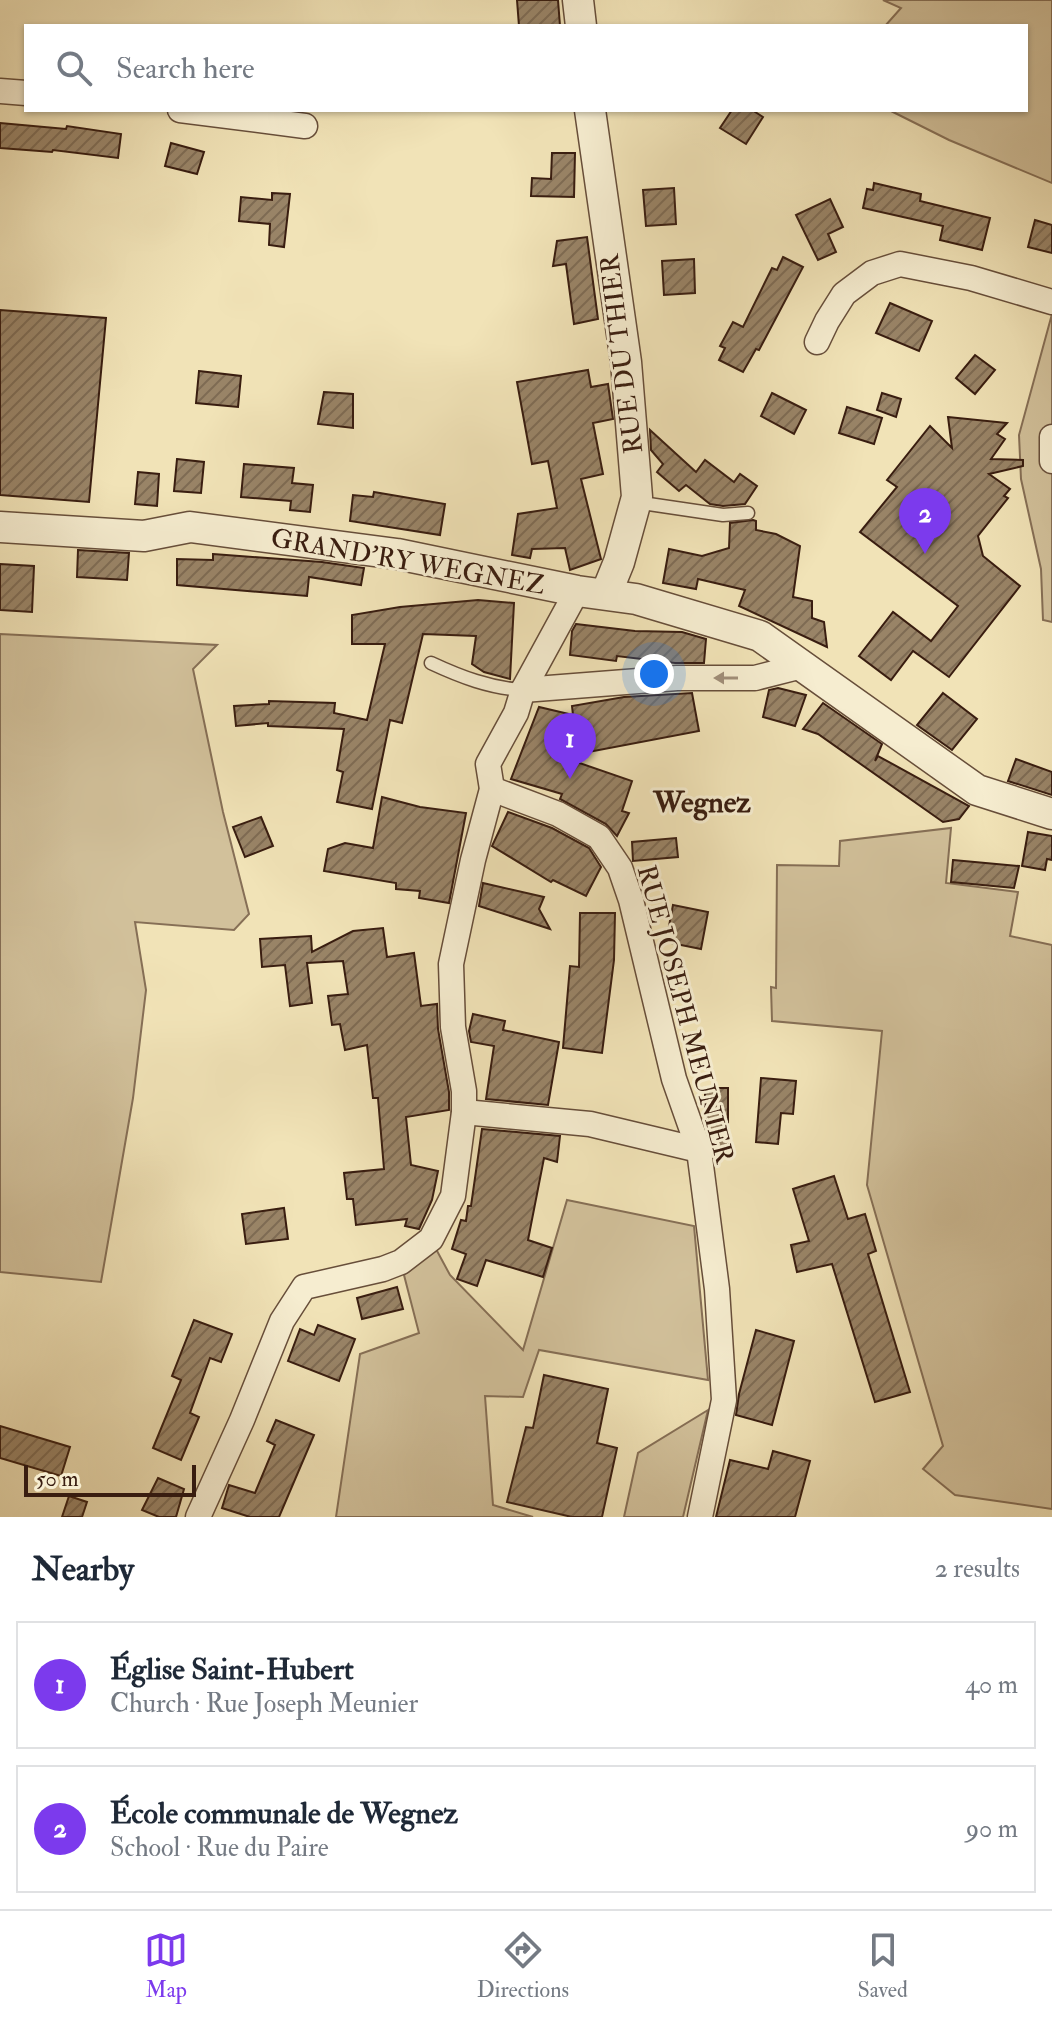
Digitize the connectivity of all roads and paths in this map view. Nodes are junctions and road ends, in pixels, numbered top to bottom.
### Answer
1 (578, 0) edge
2 (581, 24) edge
3 (0, 91) edge
4 (24, 93) edge
5 (196, 112) edge
6 (590, 112) edge
7 (305, 126) dead end
8 (1052, 302) edge
9 (817, 342) dead end
10 (1052, 437) edge
11 (1052, 461) edge
12 (635, 502) junction
13 (748, 513) dead end
14 (0, 527) edge
15 (592, 592) junction
16 (431, 663) dead end
17 (802, 666) junction
18 (523, 690) junction
19 (492, 789) junction
20 (1052, 814) edge
21 (464, 1112) junction
22 (699, 1150) junction
23 (198, 1517) edge
24 (700, 1517) edge

1 - 2 street
3 - 4 street
5 - 7 street
6 - 12 street, RUE DU THIER
8 - 9 street
10 - 11 street
12 - 13 lane
12 - 15 street, RUE DU THIER
14 - 15 street, GRAND'RY WEGNEZ
15 - 17 street, GRAND'RY WEGNEZ
15 - 18 street
16 - 18 lane
17 -> 18 street
17 - 20 street, GRAND'RY WEGNEZ
18 - 19 street
19 - 21 street
19 - 22 street, RUE JOSEPH MEUNIER
21 - 22 street
21 - 23 street
22 - 24 street, RUE JOSEPH MEUNIER

